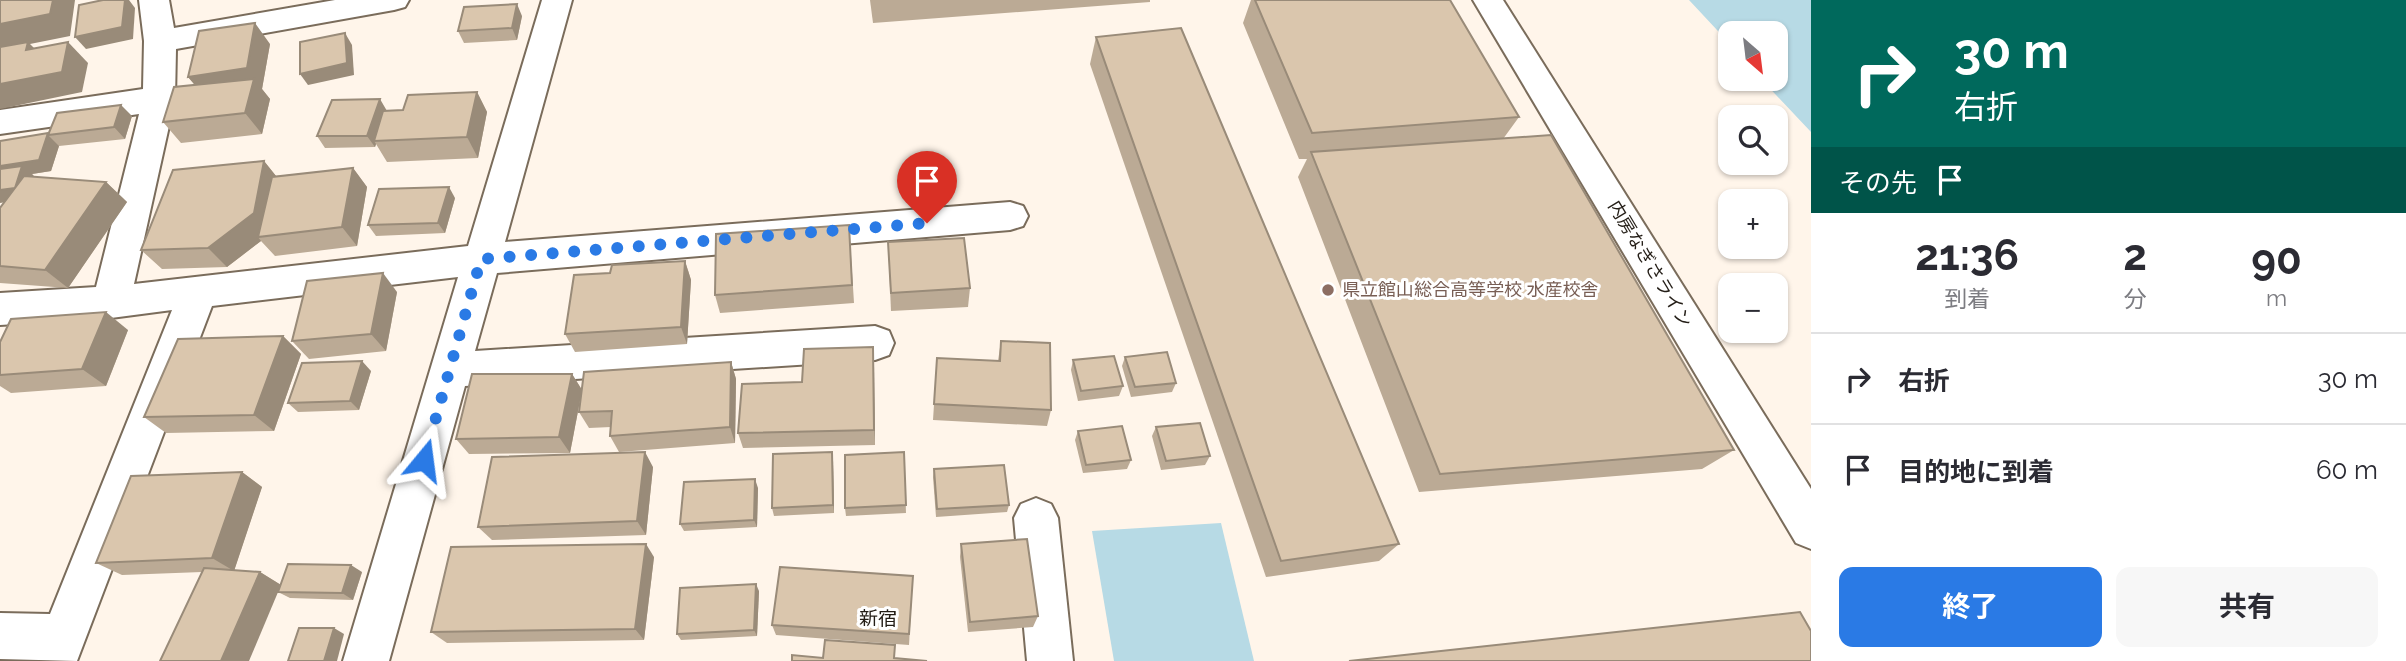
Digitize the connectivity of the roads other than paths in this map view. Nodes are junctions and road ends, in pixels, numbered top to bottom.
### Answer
1 (154, 0) edge
2 (394, 0) edge
3 (557, 0) edge
4 (1488, 0) edge
5 (160, 41) junction
6 (159, 99) junction
7 (0, 122) edge
8 (1010, 216) dead end
9 (481, 259) junction
10 (199, 290) junction
11 (111, 302) junction
12 (0, 309) edge
13 (875, 343) dead end
14 (450, 370) junction
15 (1036, 518) dead end
16 (1811, 528) edge
17 (0, 636) edge
18 (59, 649) edge
19 (366, 661) edge
20 (1050, 661) edge

1 - 5 street
2 - 5 street
3 - 9 street
4 - 16 street, 内房なぎさライン
5 - 6 street
6 - 7 street
6 - 11 street
8 - 9 street
9 - 10 street
9 - 14 street
10 - 11 street
10 - 18 street
11 - 12 street
13 - 14 street
14 - 19 street
15 - 20 street
17 - 18 street

